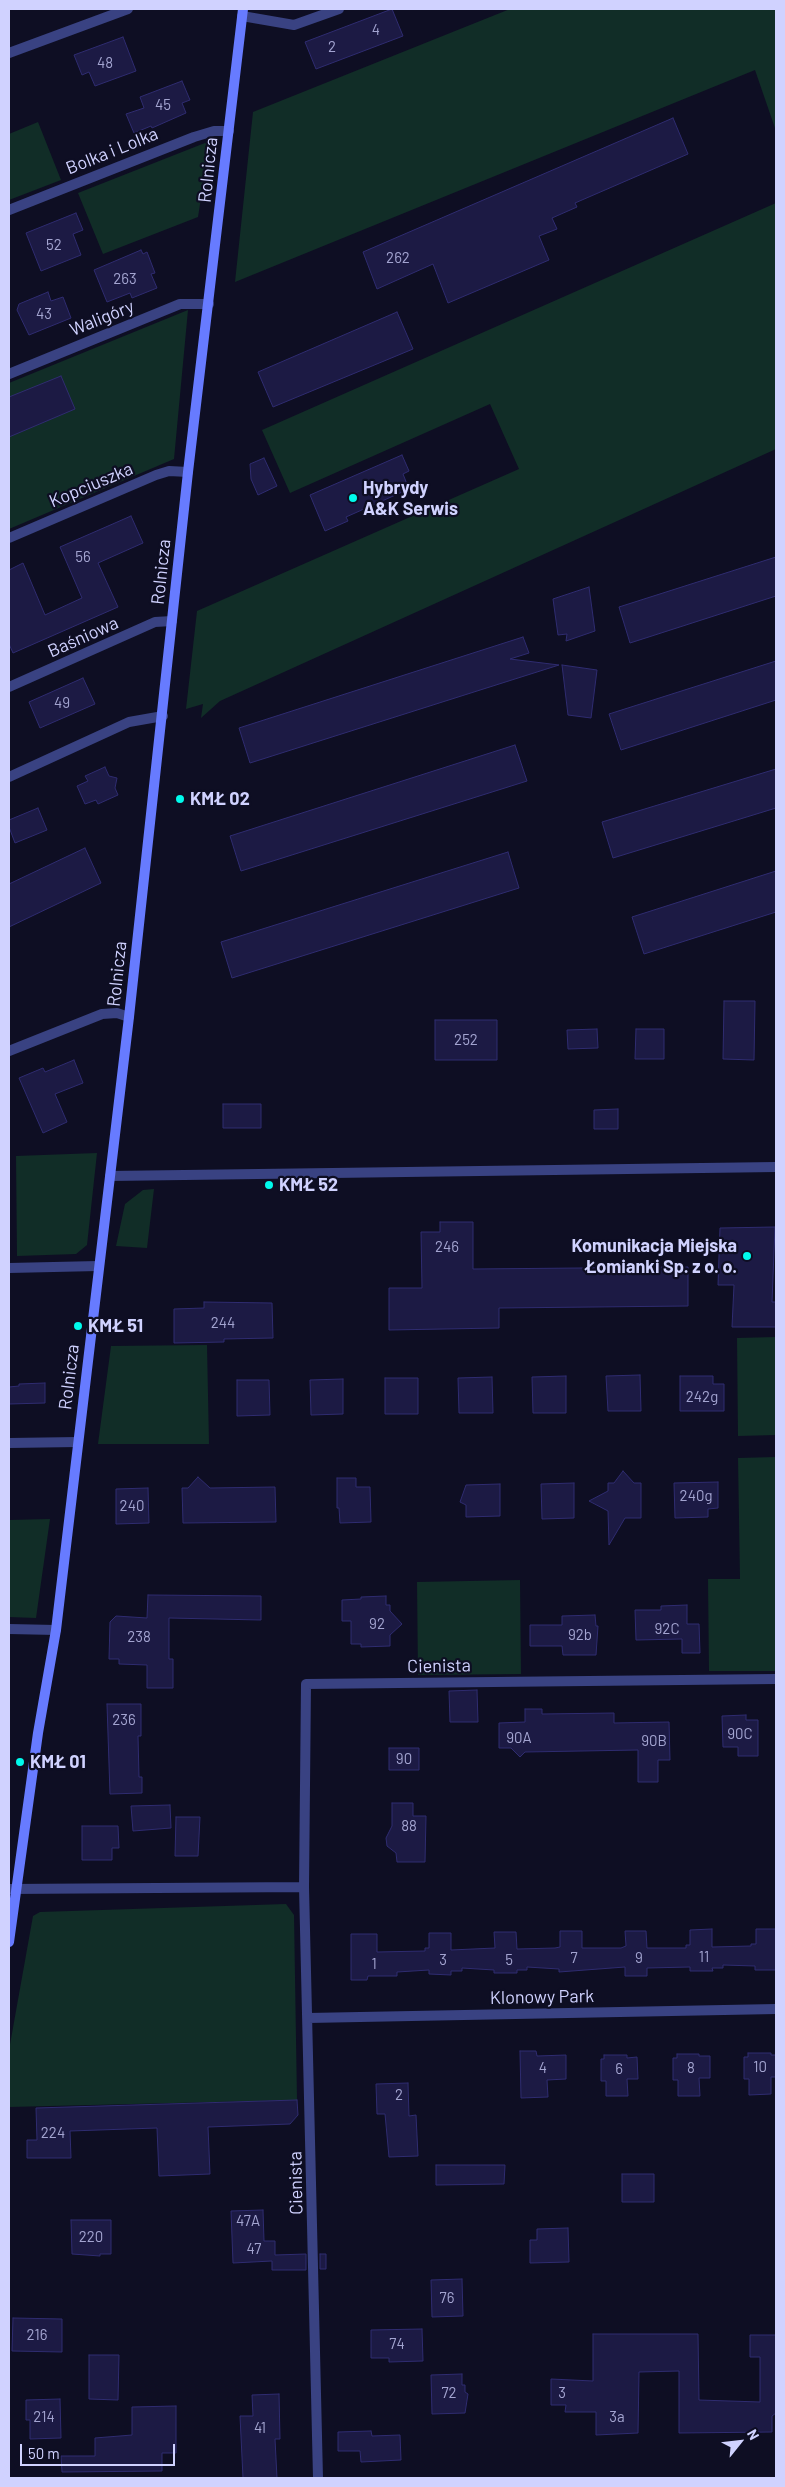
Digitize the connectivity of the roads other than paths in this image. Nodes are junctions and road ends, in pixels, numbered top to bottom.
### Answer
1 (128, 9) edge
2 (339, 9) edge
3 (242, 13) edge
4 (9, 53) edge
5 (229, 131) junction
6 (9, 210) edge
7 (209, 304) junction
8 (9, 374) edge
9 (188, 472) junction
10 (9, 538) edge
11 (172, 621) junction
12 (9, 687) edge
13 (163, 716) junction
14 (9, 778) edge
15 (129, 1017) junction
16 (9, 1051) edge
17 (776, 1167) edge
18 (110, 1176) junction
19 (98, 1266) junction
20 (9, 1268) edge
21 (78, 1442) junction
22 (9, 1443) edge
23 (9, 1629) edge
24 (56, 1630) junction
25 (776, 1679) edge
26 (304, 1887) junction
27 (13, 1889) edge
28 (9, 1942) edge
29 (776, 2009) edge
30 (308, 2018) junction
31 (318, 2478) edge

1 - 4 street
2 - 3 street
3 - 5 street, Rolnicza
5 - 6 street, Bolka i Lolka
5 - 7 street, Rolnicza
7 - 8 street, Waligóry
7 - 9 street, Rolnicza
9 - 10 street, Kopciuszka
9 - 11 street, Rolnicza
11 - 12 street, Baśniowa
11 - 13 street, Rolnicza
13 - 14 street
13 - 15 street, Rolnicza
15 - 16 street
15 - 18 street, Rolnicza
17 - 18 street
18 - 19 street, Rolnicza
19 - 20 street
19 - 21 street, Rolnicza
21 - 22 street
21 - 24 street, Rolnicza
23 - 24 street
24 - 27 street, Rolnicza
25 - 26 street, Cienista
26 - 27 street
26 - 30 street, Cienista
27 - 28 street, Rolnicza
29 - 30 street, Klonowy Park
30 - 31 street, Cienista

